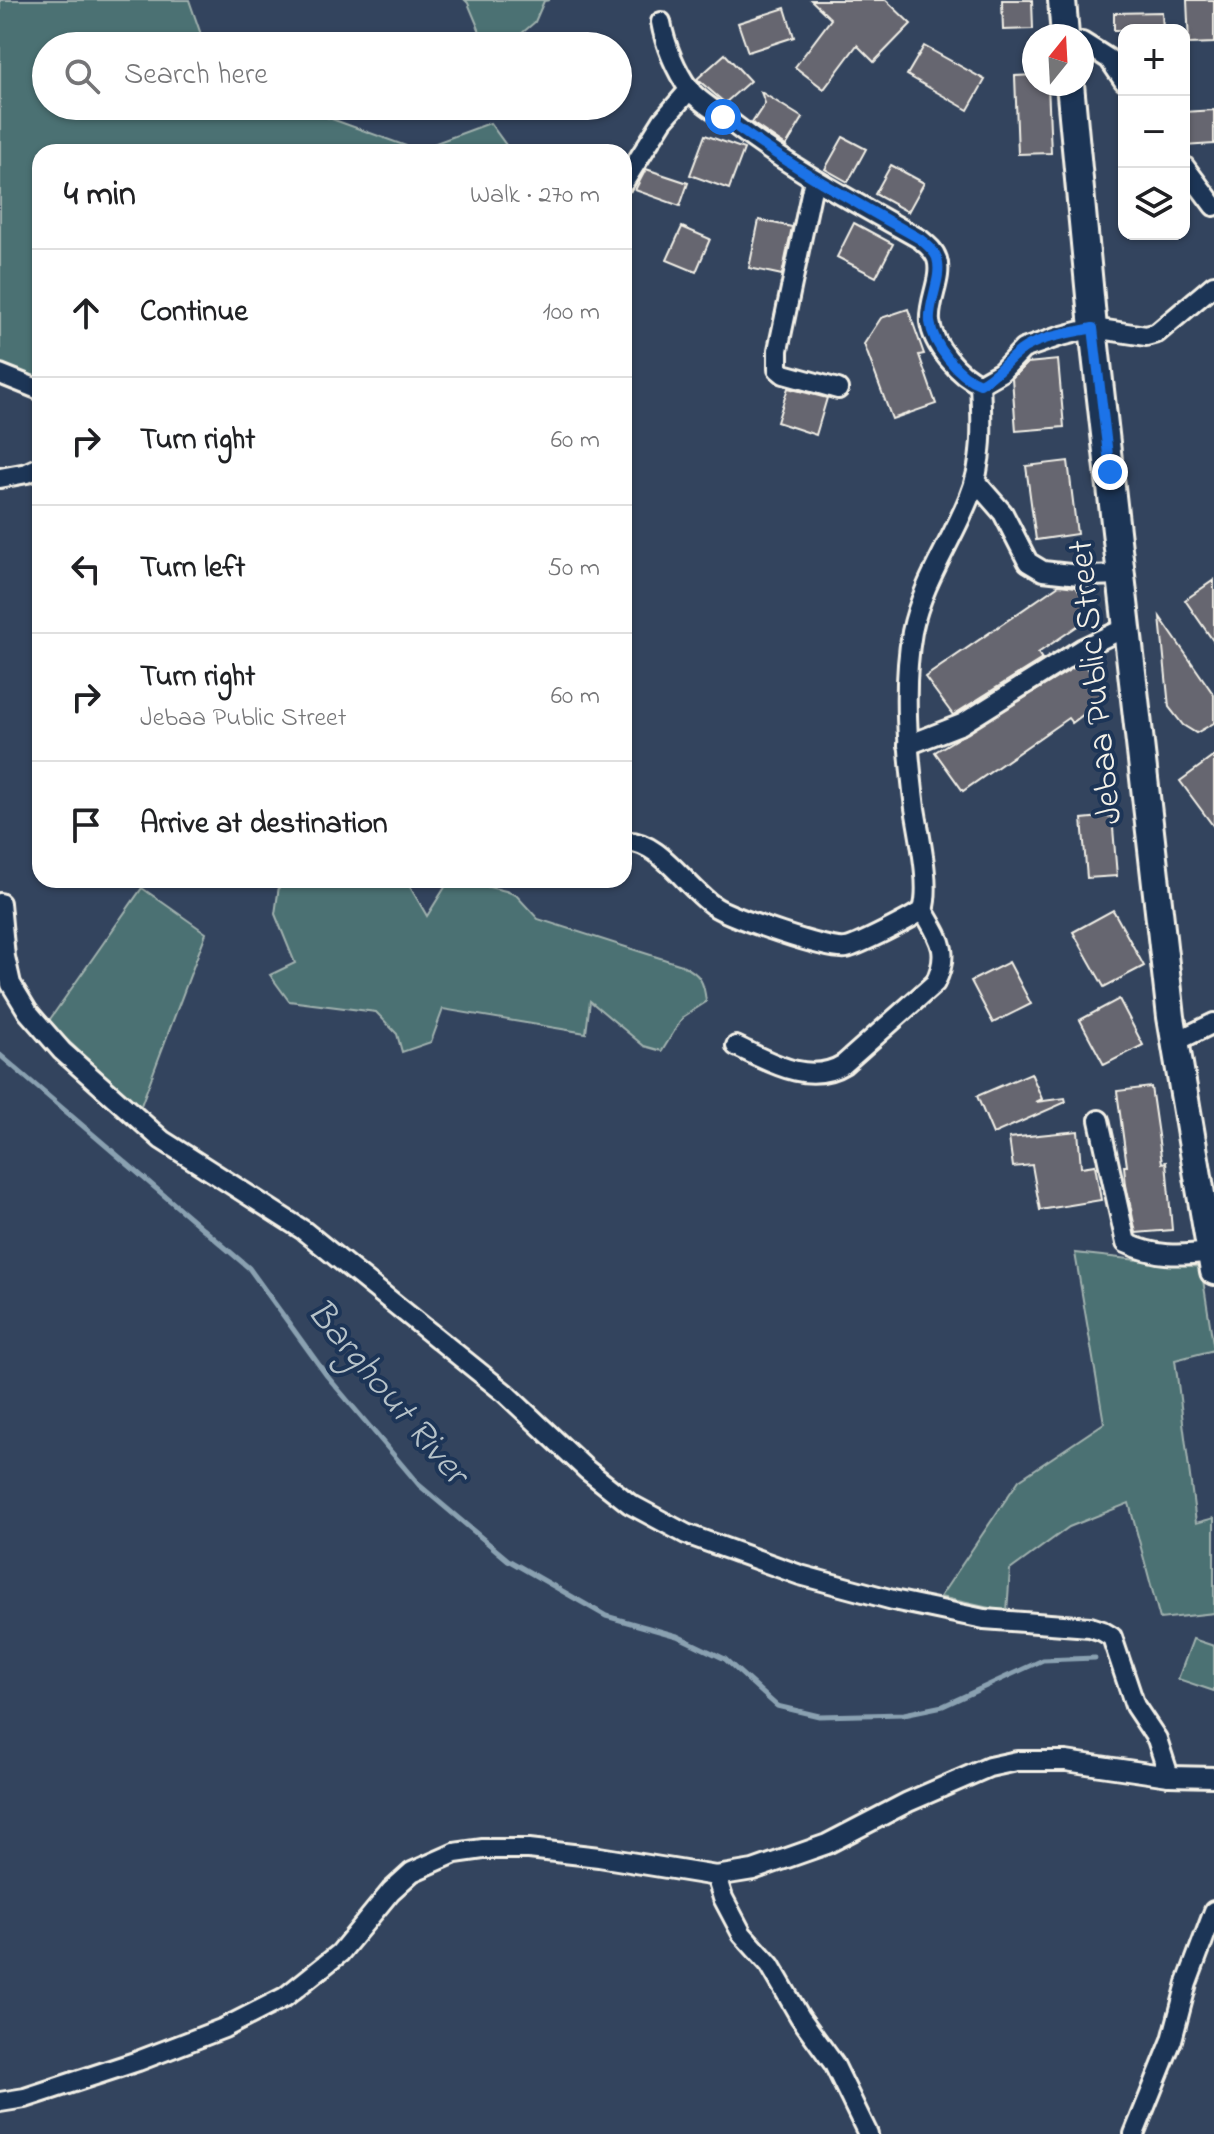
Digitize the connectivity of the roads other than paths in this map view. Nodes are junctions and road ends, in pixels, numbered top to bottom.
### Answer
1 (1062, 0) edge
2 (661, 22) dead end
3 (1067, 24) edge
4 (1094, 51) edge
5 (1118, 72) edge
6 (690, 89) junction
7 (1071, 96) edge
8 (1186, 168) edge
9 (632, 169) edge
10 (814, 179) junction
11 (1214, 206) edge
12 (1214, 285) edge
13 (1093, 328) junction
14 (0, 374) edge
15 (980, 384) junction
16 (32, 387) edge
17 (838, 389) dead end
18 (32, 471) edge
19 (0, 478) edge
20 (975, 481) junction
21 (1122, 575) junction
22 (1127, 627) junction
23 (908, 745) junction
24 (632, 842) edge
25 (0, 903) edge
26 (923, 910) junction
27 (1214, 1023) edge
28 (1175, 1042) junction
29 (736, 1046) dead end
30 (1099, 1120) dead end
31 (1213, 1258) edge
32 (1169, 1776) junction
33 (1214, 1777) edge
34 (716, 1876) junction
35 (1214, 1911) edge
36 (0, 2102) edge
37 (868, 2134) edge
38 (1134, 2134) edge

1 - 3 main road
2 - 6 street
4 - 5 street
6 - 9 street
6 - 10 street
7 - 13 main road, Jebaa Public Street
8 - 11 street
10 - 15 street
10 - 17 street
12 - 13 street
13 - 15 street
13 - 21 main road, Jebaa Public Street
14 - 16 street
15 - 20 street
18 - 19 street
20 - 21 street
20 - 23 street
21 - 22 main road, Jebaa Public Street
22 - 23 street
22 - 28 main road, Jebaa Public Street
23 - 26 street
24 - 26 street
25 - 32 street
26 - 29 street
27 - 28 street
28 - 31 main road, Jebaa Public Street
30 - 31 street
32 - 33 street
32 - 34 street
34 - 36 street
34 - 37 street
35 - 38 street

